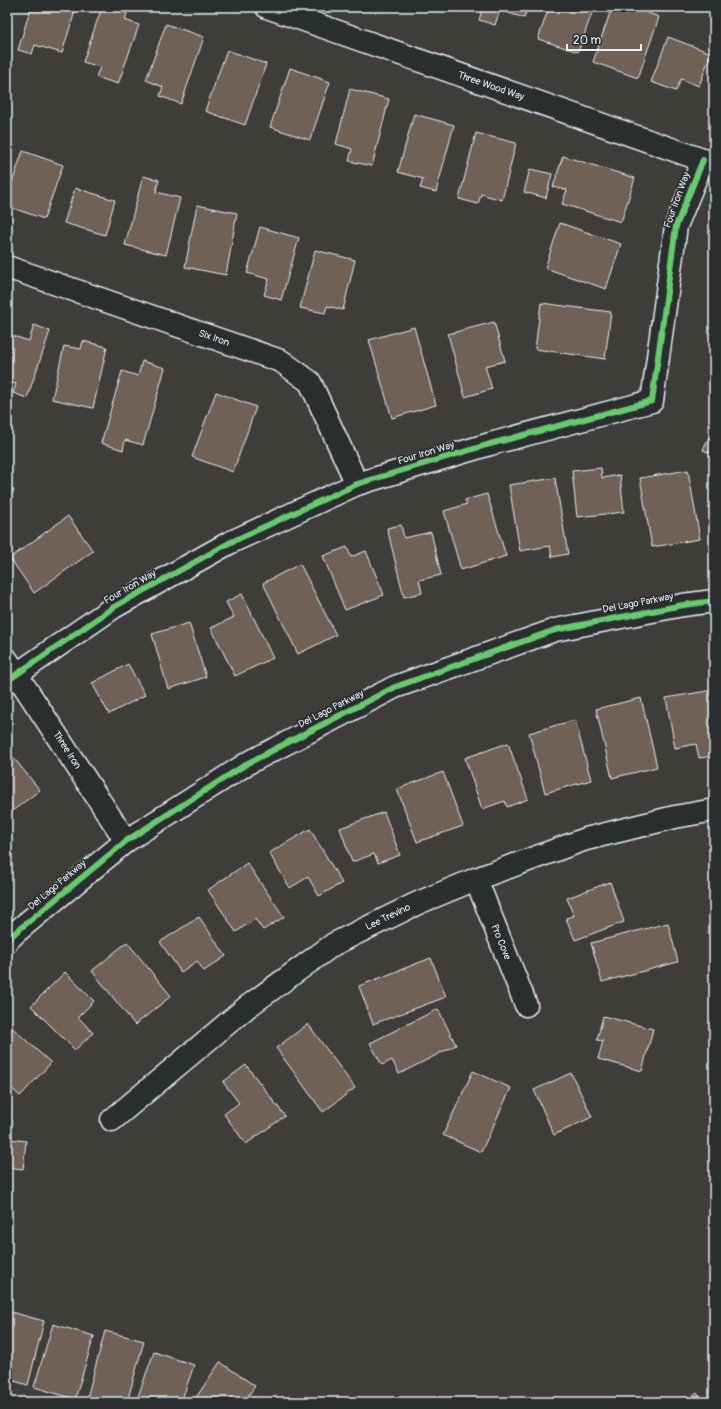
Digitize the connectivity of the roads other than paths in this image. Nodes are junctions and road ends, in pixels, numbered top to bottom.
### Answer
1 (267, 7) edge
2 (708, 162) edge
3 (7, 268) edge
4 (357, 484) junction
5 (714, 601) edge
6 (10, 672) edge
7 (714, 810) edge
8 (126, 841) junction
9 (476, 879) junction
10 (7, 941) edge
11 (526, 1005) dead end
12 (112, 1120) dead end

1 - 2 street, Three Wood Way
2 - 4 street, Four Iron Way
3 - 4 street, Six Iron
4 - 6 street, Four Iron Way
5 - 8 street, Del Lago Parkway
6 - 8 street, Three Iron
7 - 9 street, Lee Trevino
8 - 10 street, Del Lago Parkway
9 - 11 street, Pro Cove
9 - 12 street, Lee Trevino

